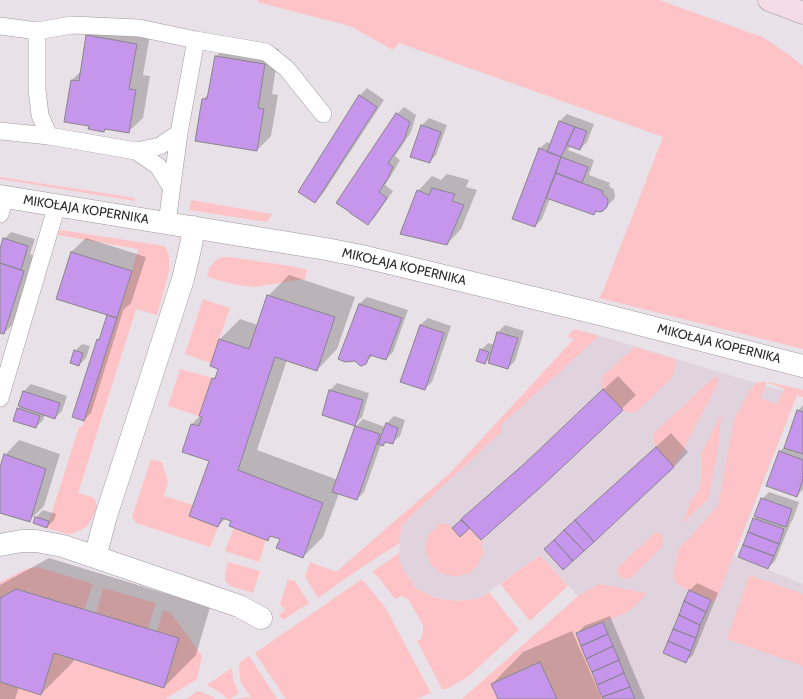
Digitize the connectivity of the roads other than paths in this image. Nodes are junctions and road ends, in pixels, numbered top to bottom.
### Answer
1 (769, 0) edge
2 (803, 13) edge
3 (0, 26) edge
4 (37, 31) junction
5 (196, 40) junction
6 (323, 114) dead end
7 (0, 132) edge
8 (179, 133) junction
9 (49, 136) junction
10 (136, 151) junction
11 (172, 187) junction
12 (2, 202) edge
13 (57, 205) junction
14 (167, 223) junction
15 (194, 227) junction
16 (803, 366) edge
17 (0, 398) edge
18 (0, 545) edge
19 (95, 557) junction
20 (261, 618) dead end

1 - 2 street
3 - 4 lane
4 - 5 lane
4 - 9 lane
5 - 6 lane
5 - 8 lane
7 - 9 lane
8 - 10 lane
8 - 11 lane
9 - 10 lane
10 - 11 lane
11 - 14 lane
12 - 13 street, MIKOŁAJA KOPERNIKA
13 - 14 street, MIKOŁAJA KOPERNIKA
13 - 17 lane
14 - 15 street, MIKOŁAJA KOPERNIKA
15 - 16 street, MIKOŁAJA KOPERNIKA
15 - 19 street
18 - 19 street
19 - 20 street

